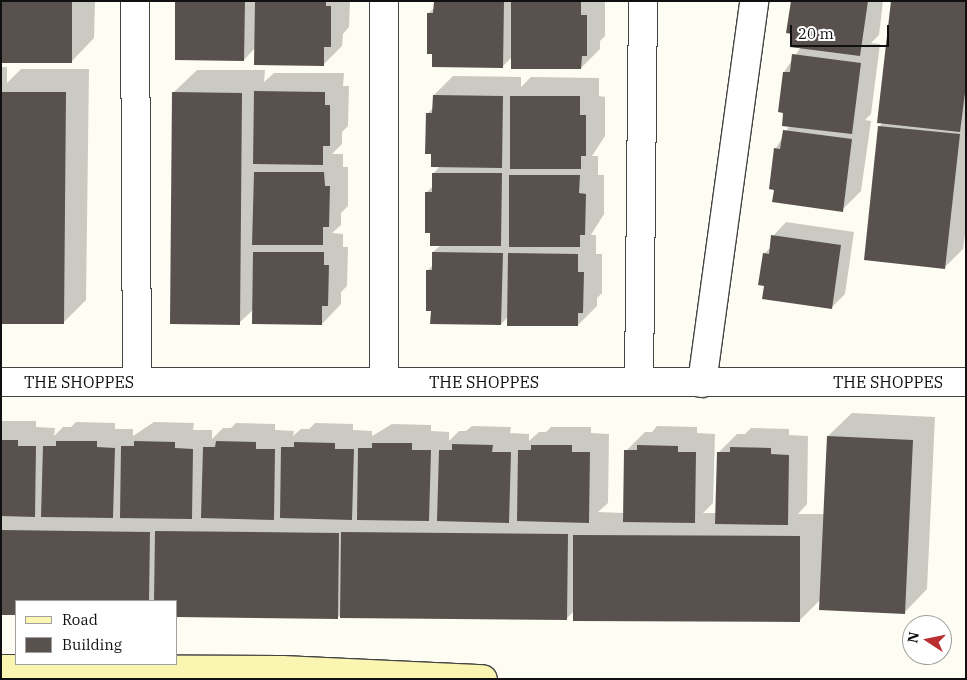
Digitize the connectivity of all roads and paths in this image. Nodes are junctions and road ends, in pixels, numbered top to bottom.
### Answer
1 (135, 1) edge
2 (384, 1) edge
3 (643, 1) edge
4 (754, 1) edge
5 (1, 382) edge
6 (137, 382) junction
7 (384, 382) junction
8 (639, 382) junction
9 (966, 382) edge
10 (702, 383) junction
11 (1, 669) edge
12 (483, 679) edge

1 - 6 street
2 - 7 street
3 - 8 street
4 - 10 street
5 - 6 street, THE SHOPPES
6 - 7 street, THE SHOPPES
7 - 8 street, THE SHOPPES
8 - 10 street, THE SHOPPES
9 - 10 street, THE SHOPPES
11 - 12 street

